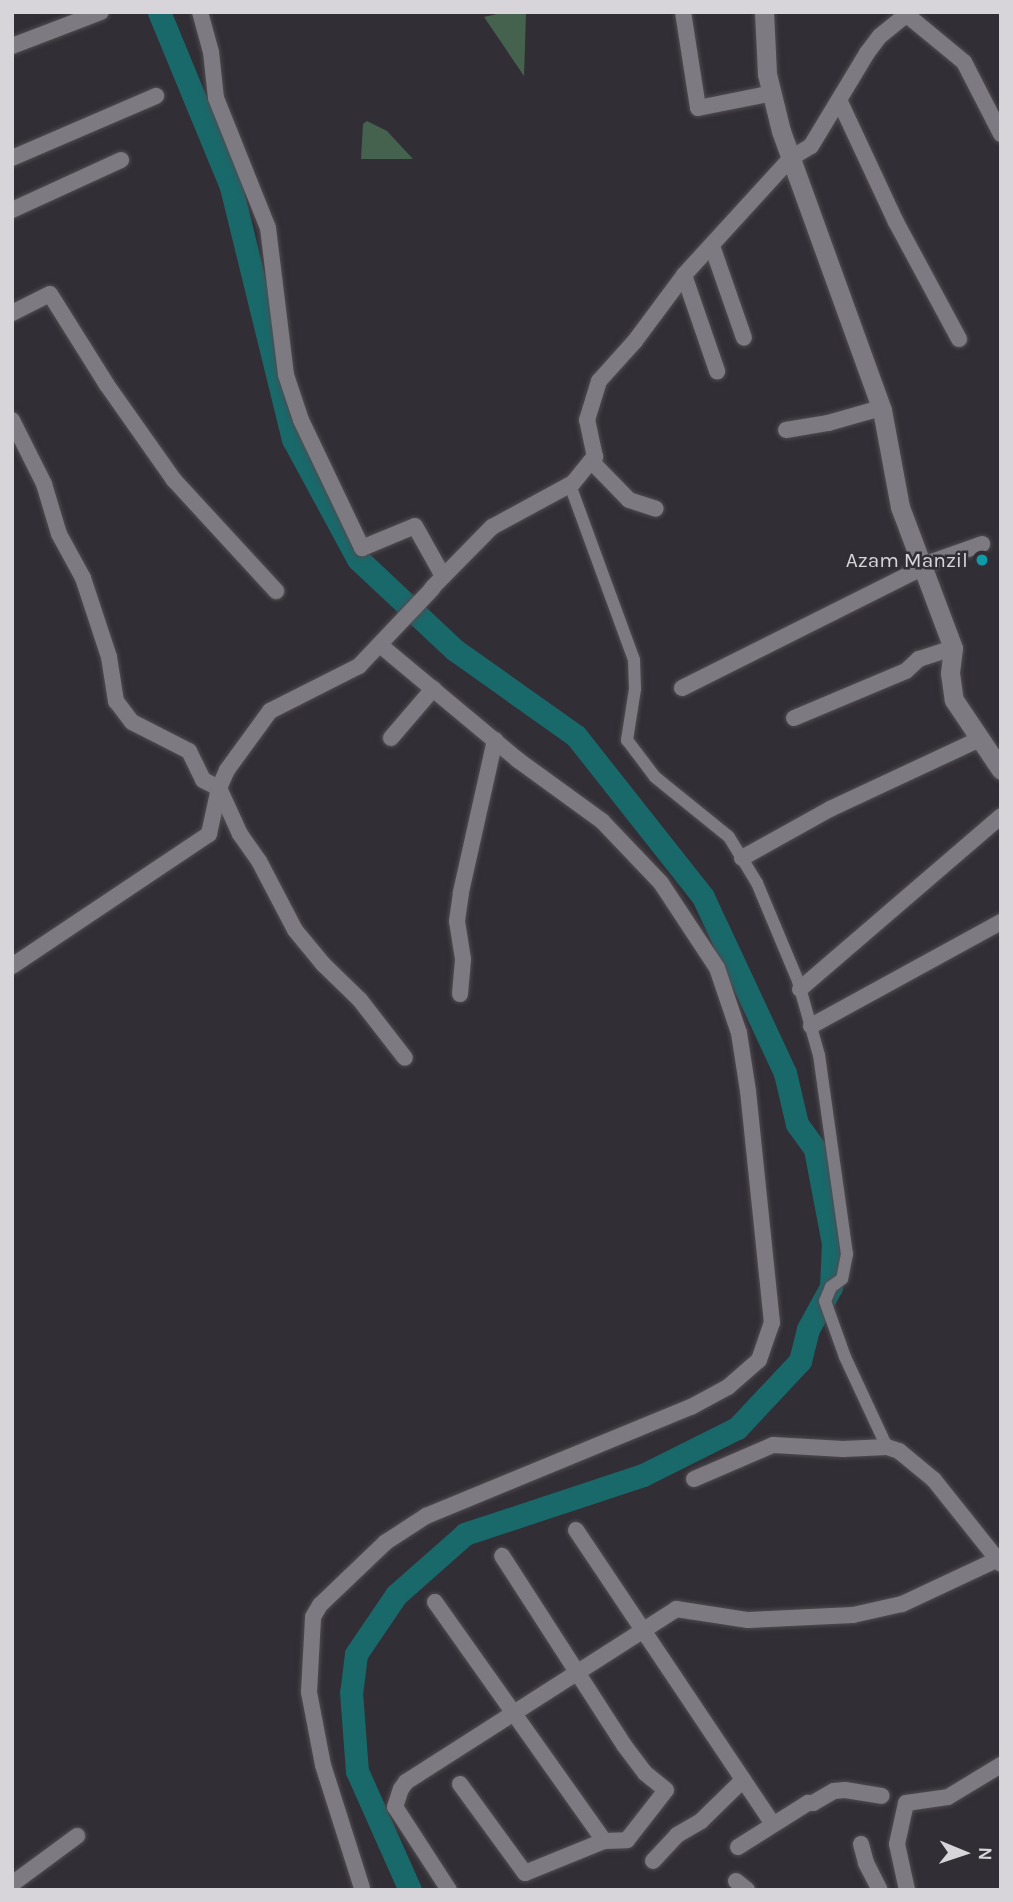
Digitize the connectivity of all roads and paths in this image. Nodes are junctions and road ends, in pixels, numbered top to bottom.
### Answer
1 (102, 12) edge
2 (200, 12) edge
3 (683, 12) edge
4 (764, 12) edge
5 (908, 13) edge
6 (12, 46) edge
7 (773, 93) junction
8 (156, 96) dead end
9 (840, 102) junction
10 (1001, 134) edge
11 (12, 158) edge
12 (791, 158) junction
13 (121, 160) dead end
14 (12, 210) edge
15 (712, 246) junction
16 (684, 275) junction
17 (12, 313) edge
18 (744, 338) dead end
19 (959, 339) dead end
20 (717, 371) dead end
21 (881, 408) junction
22 (12, 420) edge
23 (786, 430) dead end
24 (592, 461) junction
25 (570, 485) junction
26 (656, 509) dead end
27 (982, 544) dead end
28 (920, 566) junction
29 (436, 585) junction
30 (276, 591) dead end
31 (383, 641) junction
32 (953, 648) junction
33 (682, 688) dead end
34 (433, 689) junction
35 (794, 718) dead end
36 (391, 738) dead end
37 (495, 740) junction
38 (978, 740) junction
39 (1001, 770) edge
40 (219, 788) junction
41 (1001, 816) edge
42 (742, 858) junction
43 (1001, 922) edge
44 (12, 966) edge
45 (800, 989) junction
46 (460, 994) dead end
47 (811, 1026) junction
48 (405, 1058) dead end
49 (887, 1447) junction
50 (694, 1479) dead end
51 (576, 1531) dead end
52 (502, 1556) dead end
53 (999, 1561) edge
54 (435, 1602) dead end
55 (643, 1631) junction
56 (579, 1672) junction
57 (512, 1715) junction
58 (1001, 1765) edge
59 (743, 1780) junction
60 (460, 1784) dead end
61 (882, 1796) dead end
62 (773, 1824) junction
63 (77, 1836) dead end
64 (604, 1841) junction
65 (861, 1844) dead end
66 (738, 1847) dead end
67 (653, 1861) dead end
68 (12, 1884) edge
69 (357, 1889) edge
70 (449, 1890) edge
71 (880, 1890) edge
72 (907, 1890) edge

1 - 6 street
2 - 29 street
3 - 7 street
4 - 7 main road
5 - 9 street
5 - 10 street
7 - 12 main road
8 - 11 street
9 - 12 street
9 - 19 street
12 - 15 street
12 - 21 main road
13 - 14 street
15 - 16 street
15 - 18 street
16 - 20 street
16 - 24 street
17 - 30 street
21 - 23 street
21 - 28 main road
22 - 40 street
24 - 25 street
24 - 26 street
25 - 29 street
25 - 42 street
27 - 28 street
28 - 32 main road
28 - 33 street
29 - 31 street
31 - 34 street
31 - 40 street
32 - 35 street
32 - 38 main road
34 - 36 street
34 - 37 street
37 - 46 street
37 - 69 street
38 - 39 main road
38 - 42 street
40 - 44 street
40 - 48 street
41 - 45 street
42 - 45 street
43 - 47 street
45 - 47 street
47 - 49 street
49 - 50 street
49 - 53 street
51 - 55 street
52 - 56 street
53 - 55 street
54 - 57 street
55 - 56 street
55 - 59 street
56 - 57 street
56 - 64 street
57 - 64 street
57 - 70 street
58 - 72 street
59 - 62 street
59 - 67 street
60 - 64 street
61 - 62 street
62 - 66 street
63 - 68 street
65 - 71 street

